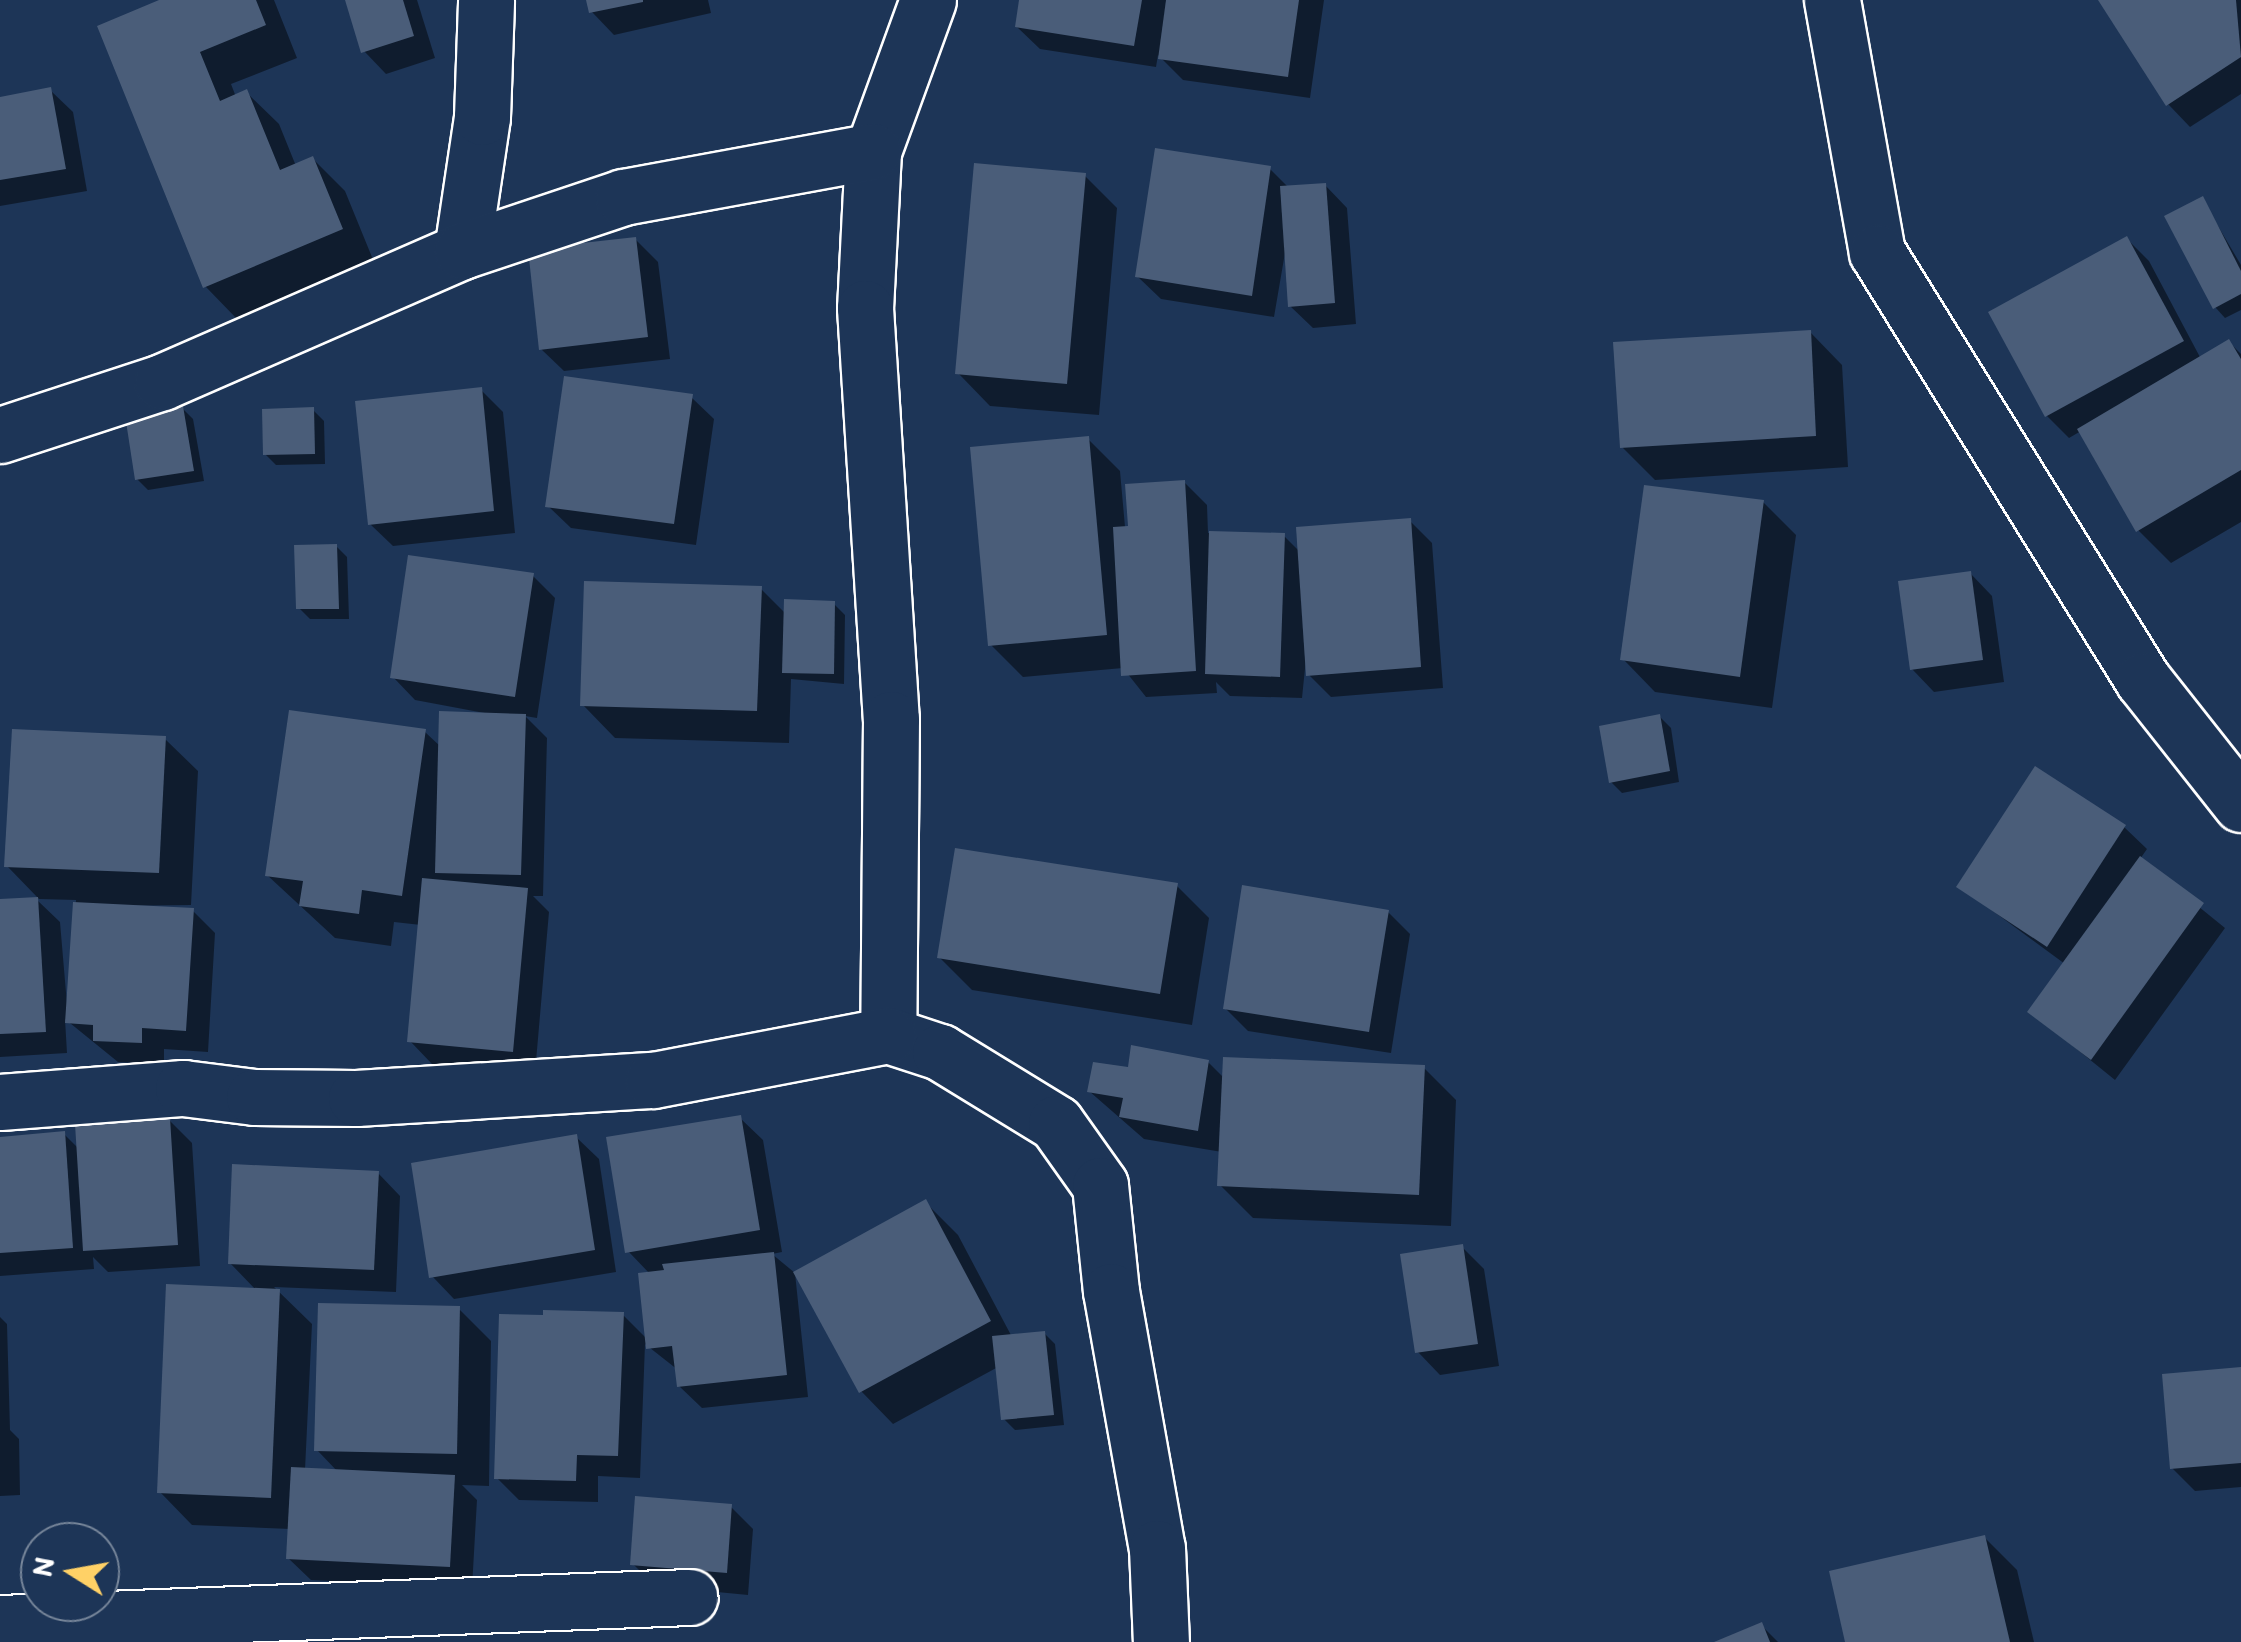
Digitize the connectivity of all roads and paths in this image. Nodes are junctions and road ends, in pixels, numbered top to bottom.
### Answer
1 (486, 0) edge
2 (928, 0) edge
3 (1832, 0) edge
4 (873, 151) junction
5 (462, 251) junction
6 (0, 435) edge
7 (2241, 804) edge
8 (888, 1035) junction
9 (0, 1102) edge
10 (690, 1597) dead end
11 (0, 1623) edge
12 (1161, 1642) edge

1 - 5 street
2 - 4 street
3 - 7 street
4 - 5 street
4 - 8 street
5 - 6 street
8 - 9 street
8 - 12 street
10 - 11 street

